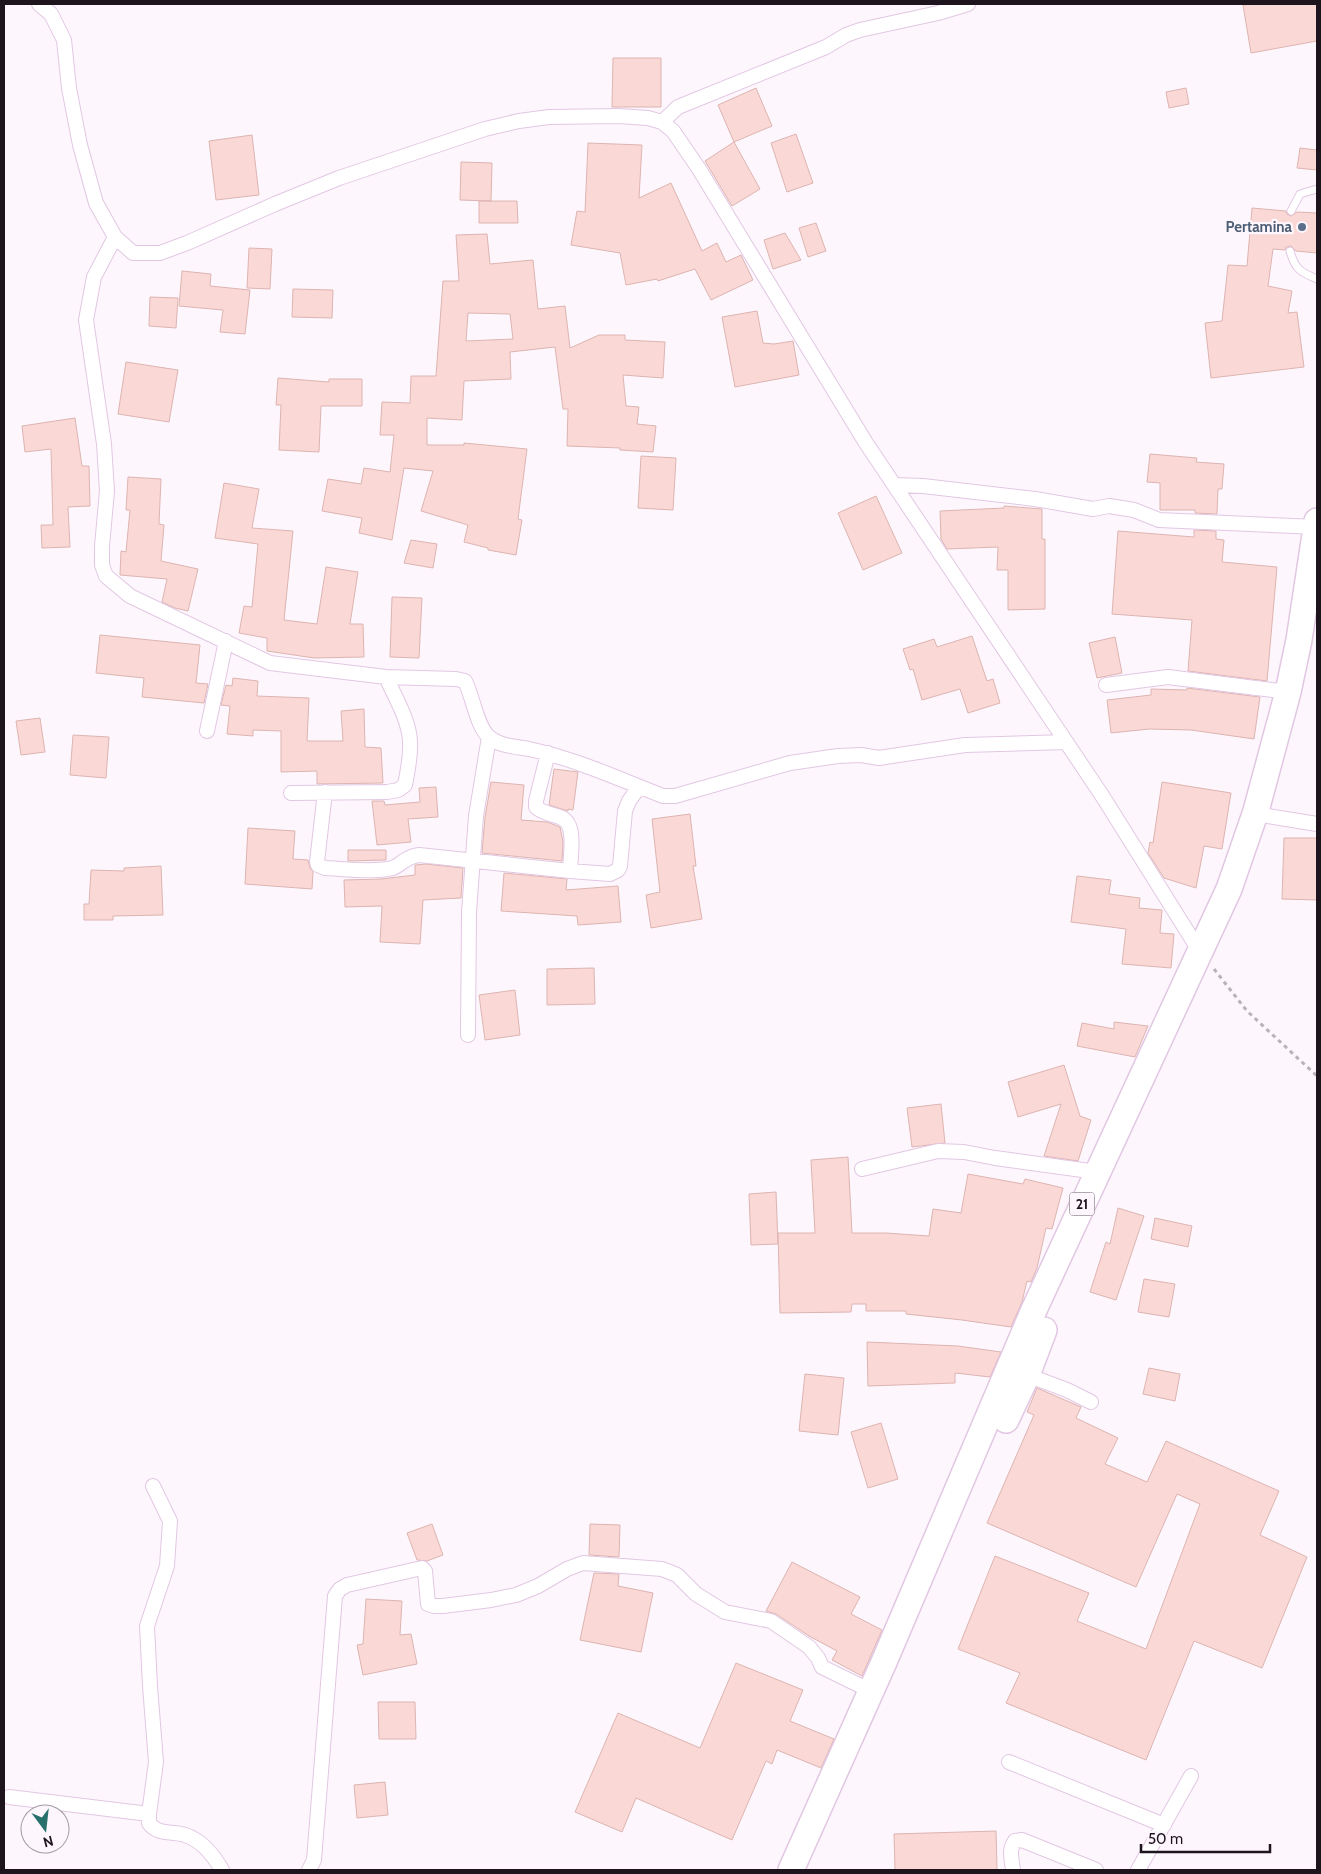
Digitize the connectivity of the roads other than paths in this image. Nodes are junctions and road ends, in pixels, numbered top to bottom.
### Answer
1 (39, 4) edge
2 (968, 4) edge
3 (662, 122) junction
4 (1317, 189) edge
5 (1291, 211) dead end
6 (115, 237) junction
7 (1290, 251) dead end
8 (1317, 279) edge
9 (895, 485) junction
10 (1317, 524) edge
11 (1317, 621) edge
12 (226, 642) junction
13 (386, 677) junction
14 (1106, 685) dead end
15 (1288, 692) junction
16 (207, 732) dead end
17 (489, 737) junction
18 (1066, 742) junction
19 (548, 753) junction
20 (639, 787) junction
21 (324, 792) junction
22 (291, 793) dead end
23 (1262, 814) junction
24 (1317, 824) edge
25 (473, 861) junction
26 (570, 871) junction
27 (1205, 958) junction
28 (468, 1035) dead end
29 (862, 1168) dead end
30 (1097, 1172) junction
31 (1027, 1375) junction
32 (1091, 1402) dead end
33 (153, 1486) dead end
34 (876, 1693) junction
35 (1010, 1762) dead end
36 (1191, 1776) dead end
37 (9, 1797) dead end
38 (148, 1814) junction
39 (1164, 1825) junction
40 (1088, 1869) edge
41 (222, 1870) edge
42 (308, 1870) edge
43 (791, 1870) edge
44 (806, 1870) edge
45 (1013, 1870) edge
46 (1138, 1870) edge

1 - 6 street
2 - 3 street
3 - 6 street
3 - 9 street
4 - 5 lane
6 - 12 street
7 - 8 lane
9 - 10 street
9 - 18 street
10 - 15 highway, 21
11 - 23 highway, 21
12 - 13 street
12 - 16 street
13 - 17 street
13 - 21 street
14 - 15 street
15 - 23 highway, 21
17 - 19 street
17 - 25 street
18 - 20 street
18 - 27 street
19 - 20 street
19 - 26 street
20 - 26 street
21 - 22 street
21 - 25 street
23 - 24 street
23 - 27 highway, 21
25 - 26 street
25 - 28 street
27 - 30 highway, 21
27 - 31 highway, 21
29 - 30 street
30 - 34 highway, 21
31 - 32 street
31 - 34 highway, 21
33 - 38 street
34 - 42 street
34 - 43 highway, 21
34 - 44 highway, 21
35 - 39 street
36 - 39 street
37 - 38 street
38 - 41 street
39 - 46 street
40 - 45 street

